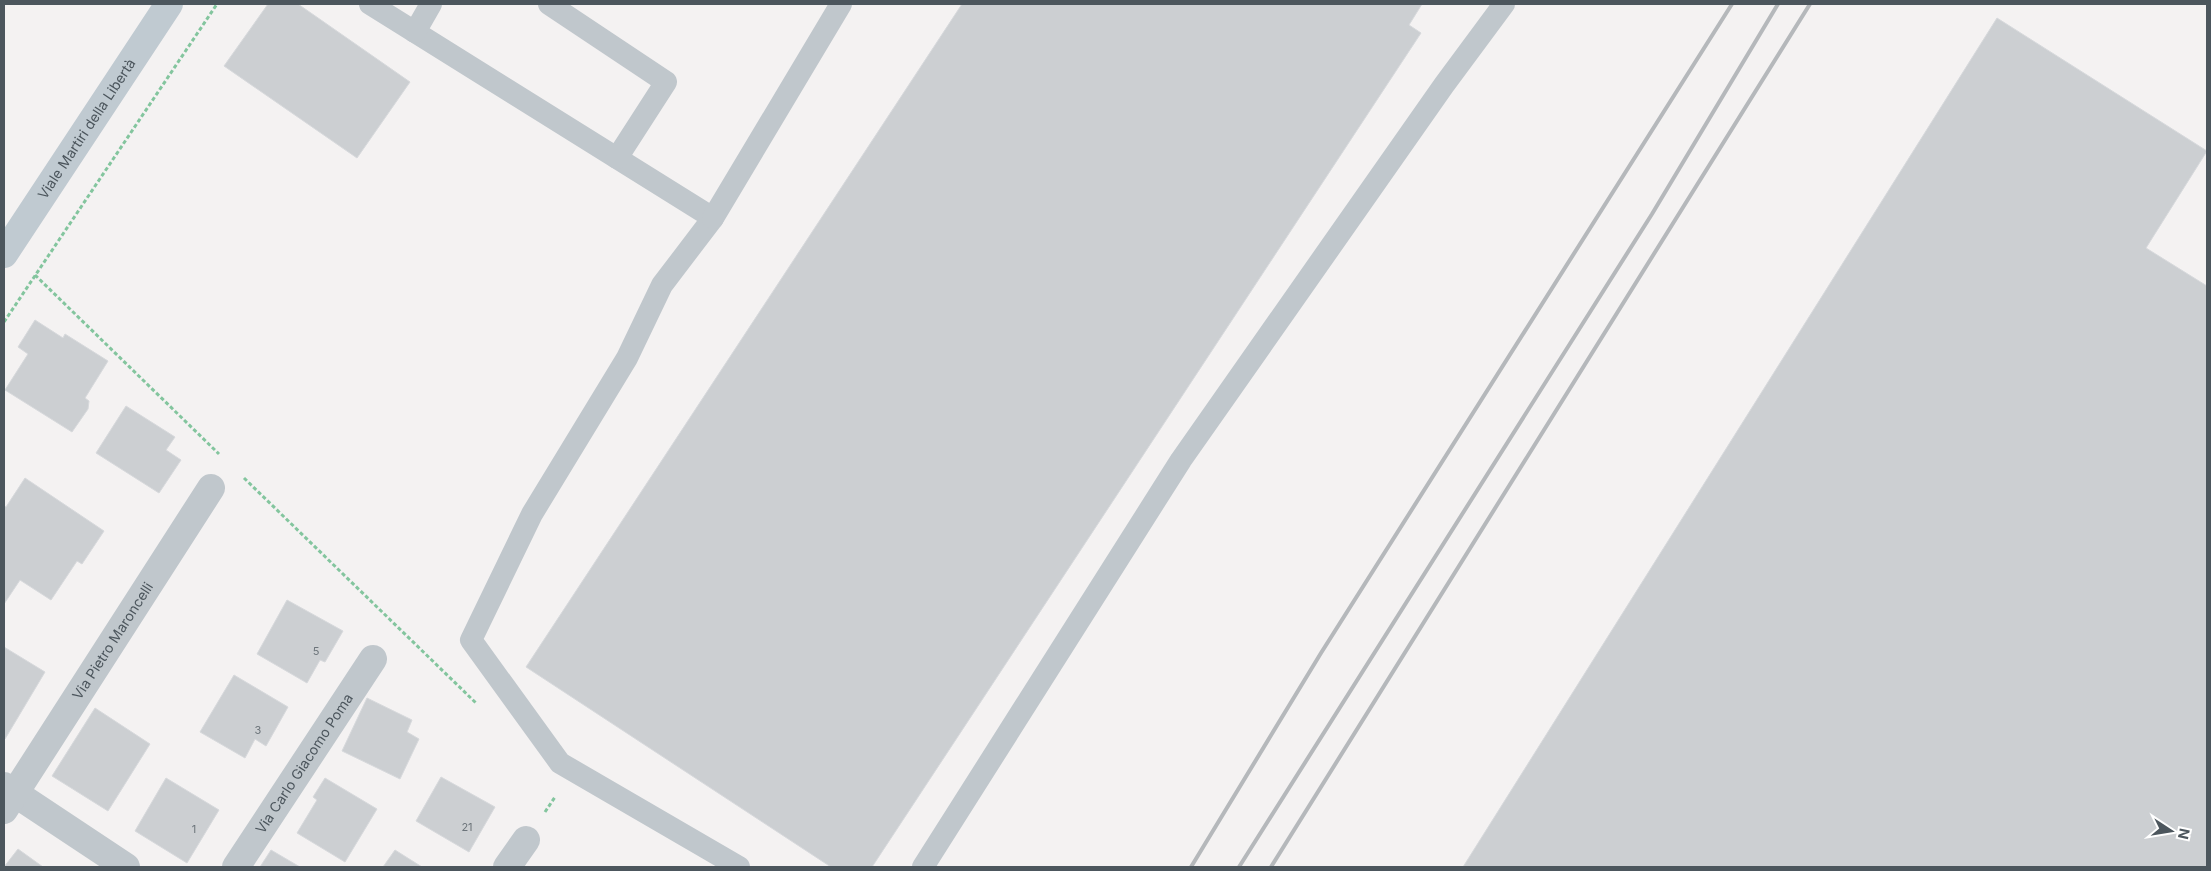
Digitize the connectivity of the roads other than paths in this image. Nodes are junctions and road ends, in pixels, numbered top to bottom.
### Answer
1 (169, 4) edge
2 (370, 4) edge
3 (431, 4) edge
4 (549, 4) edge
5 (841, 4) edge
6 (1504, 4) edge
7 (415, 32) junction
8 (617, 158) junction
9 (713, 218) junction
10 (4, 254) edge
11 (211, 488) dead end
12 (372, 659) dead end
13 (7, 796) edge
14 (526, 840) dead end
15 (126, 867) edge
16 (236, 867) edge
17 (508, 867) edge
18 (739, 867) edge
19 (923, 867) edge

1 - 10 street, Viale Martiri della Libertà
2 - 7 lane
3 - 7 lane
4 - 8 lane
5 - 9 lane
6 - 19 lane
7 - 8 lane
8 - 9 lane
9 - 18 lane
11 - 13 street, Via Pietro Maroncelli
12 - 16 street, Via Carlo Giacomo Poma
13 - 15 street
14 - 17 street

